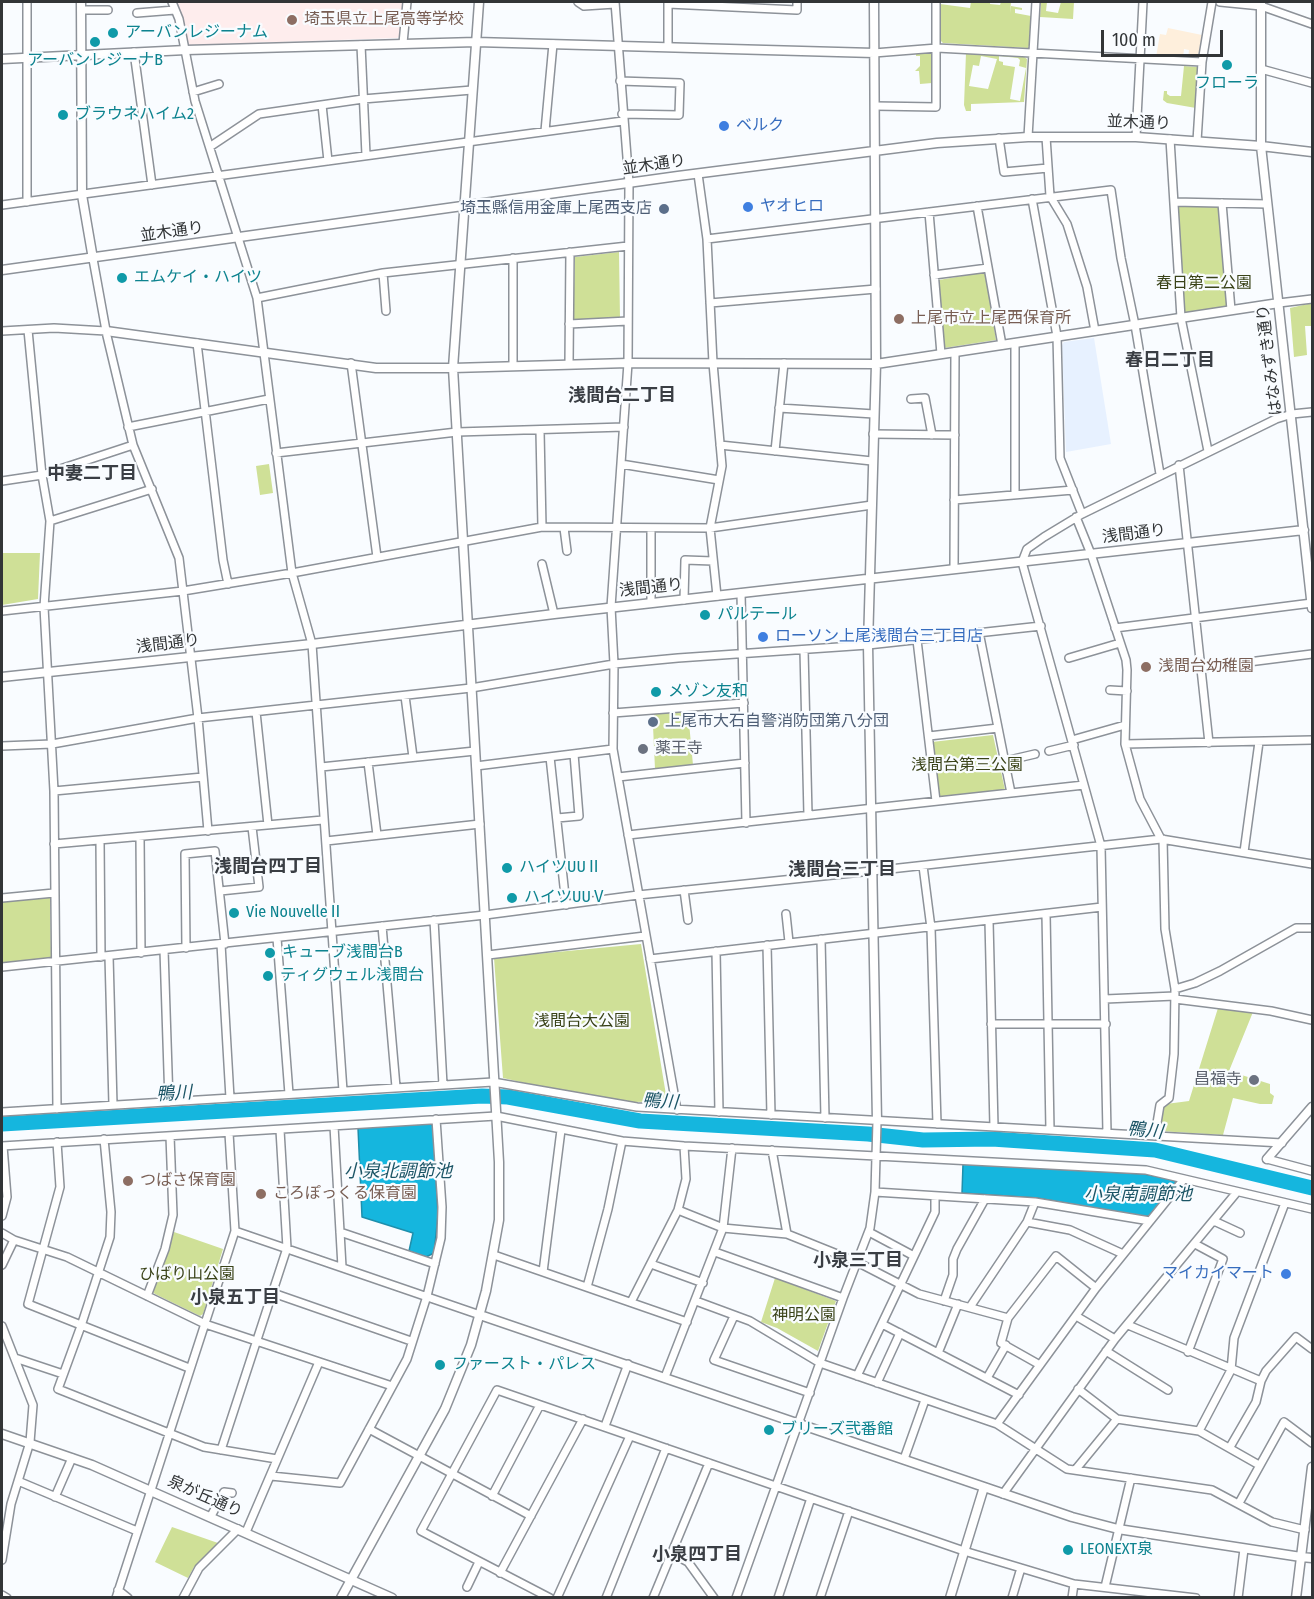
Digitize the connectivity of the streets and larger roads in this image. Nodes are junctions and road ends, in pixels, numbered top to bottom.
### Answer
1 (27, 2) edge
2 (172, 2) edge
3 (407, 2) edge
4 (479, 2) edge
5 (578, 2) edge
6 (798, 2) edge
7 (874, 2) edge
8 (936, 2) edge
9 (1036, 2) edge
10 (1143, 2) edge
11 (1212, 2) edge
12 (1220, 2) edge
13 (615, 3) edge
14 (668, 3) edge
15 (1261, 4) edge
16 (81, 5) edge
17 (175, 9) junction
18 (108, 10) dead end
19 (136, 13) dead end
20 (1312, 24) edge
21 (476, 42) junction
22 (403, 43) junction
23 (553, 44) junction
24 (361, 45) junction
25 (618, 45) junction
26 (668, 47) junction
27 (937, 48) junction
28 (186, 50) junction
29 (134, 52) junction
30 (874, 53) junction
31 (1033, 53) junction
32 (80, 55) junction
33 (27, 57) junction
34 (2, 59) edge
35 (1141, 59) junction
36 (1202, 62) junction
37 (1261, 69) junction
38 (620, 81) junction
39 (1312, 83) edge
40 (219, 84) dead end
41 (472, 90) junction
42 (193, 92) junction
43 (363, 99) junction
44 (322, 105) junction
45 (875, 106) junction
46 (622, 117) junction
47 (545, 131) junction
48 (1136, 136) junction
49 (1028, 137) junction
50 (1046, 137) junction
51 (999, 138) junction
52 (1170, 139) junction
53 (1197, 141) junction
54 (469, 142) junction
55 (211, 146) junction
56 (1261, 146) junction
57 (875, 150) junction
58 (1312, 152) edge
59 (366, 156) junction
60 (328, 160) junction
61 (1048, 168) junction
62 (698, 174) junction
63 (219, 175) junction
64 (629, 183) junction
65 (152, 185) junction
66 (82, 195) junction
67 (1050, 196) junction
68 (1032, 199) junction
69 (27, 202) junction
70 (1174, 202) junction
71 (1222, 203) junction
72 (1267, 204) junction
73 (2, 205) edge
74 (977, 206) junction
75 (464, 207) junction
76 (930, 212) junction
77 (875, 219) junction
78 (237, 238) junction
79 (707, 239) junction
80 (628, 246) junction
81 (570, 252) junction
82 (513, 258) junction
83 (93, 259) junction
84 (460, 264) junction
85 (988, 268) junction
86 (2, 270) edge
87 (383, 273) junction
88 (934, 275) junction
89 (876, 289) junction
90 (257, 298) junction
91 (1312, 299) edge
92 (710, 303) junction
93 (1279, 303) junction
94 (1231, 310) junction
95 (386, 311) dead end
96 (1181, 318) junction
97 (628, 321) junction
98 (569, 324) junction
99 (1135, 325) junction
100 (28, 330) junction
101 (2, 331) edge
102 (106, 331) junction
103 (1095, 331) junction
104 (1058, 336) junction
105 (197, 343) junction
106 (1015, 343) junction
107 (1002, 345) junction
108 (264, 351) junction
109 (955, 352) junction
110 (941, 354) junction
111 (351, 363) junction
112 (628, 363) junction
113 (713, 363) junction
114 (784, 363) junction
115 (569, 364) junction
116 (876, 364) junction
117 (513, 366) junction
118 (453, 368) junction
119 (269, 399) junction
120 (911, 399) dead end
121 (779, 408) junction
122 (205, 412) junction
123 (1312, 412) edge
124 (874, 414) junction
125 (1292, 414) junction
126 (128, 427) junction
127 (624, 427) junction
128 (540, 431) junction
129 (457, 432) junction
130 (873, 434) junction
131 (932, 435) junction
132 (955, 435) junction
133 (363, 443) junction
134 (133, 445) junction
135 (720, 445) junction
136 (775, 451) junction
137 (1208, 451) junction
138 (276, 453) junction
139 (872, 461) junction
140 (621, 464) junction
141 (1179, 465) junction
142 (1160, 474) junction
143 (42, 475) junction
144 (719, 480) junction
145 (2, 482) edge
146 (153, 489) junction
147 (1073, 490) junction
148 (1015, 495) junction
149 (954, 500) junction
150 (872, 505) junction
151 (1079, 516) junction
152 (50, 521) junction
153 (542, 527) junction
154 (564, 528) junction
155 (617, 528) junction
156 (651, 528) junction
157 (710, 528) junction
158 (1308, 529) edge
159 (464, 542) junction
160 (1187, 543) junction
161 (567, 551) dead end
162 (1091, 554) junction
163 (377, 557) junction
164 (713, 561) junction
165 (1022, 562) junction
166 (542, 564) dead end
167 (954, 569) junction
168 (292, 573) junction
169 (869, 579) junction
170 (228, 584) junction
171 (183, 591) junction
172 (741, 593) junction
173 (717, 596) junction
174 (684, 600) junction
175 (651, 603) junction
176 (1312, 603) edge
177 (44, 607) junction
178 (611, 607) junction
179 (1312, 608) edge
180 (2, 611) edge
181 (554, 614) junction
182 (1195, 618) junction
183 (468, 624) junction
184 (1041, 626) junction
185 (1115, 628) junction
186 (979, 632) junction
187 (917, 640) junction
188 (1120, 643) junction
189 (312, 644) junction
190 (868, 645) junction
191 (804, 650) junction
192 (743, 654) junction
193 (1312, 654) edge
194 (190, 656) junction
195 (1070, 658) dead end
196 (614, 664) junction
197 (1201, 668) junction
198 (48, 671) junction
199 (2, 676) edge
200 (471, 688) junction
201 (1110, 690) dead end
202 (1127, 691) junction
203 (405, 696) junction
204 (744, 703) junction
205 (316, 706) junction
206 (256, 712) junction
207 (613, 713) junction
208 (198, 718) junction
209 (1125, 725) junction
210 (998, 728) junction
211 (929, 736) junction
212 (1312, 740) edge
213 (1258, 742) junction
214 (1073, 743) junction
215 (1209, 743) junction
216 (52, 744) junction
217 (1125, 744) junction
218 (2, 746) edge
219 (613, 750) junction
220 (475, 751) junction
221 (1048, 751) dead end
222 (574, 754) junction
223 (1035, 754) dead end
224 (413, 757) junction
225 (550, 757) junction
226 (1005, 761) junction
227 (368, 762) junction
228 (745, 763) junction
229 (476, 766) junction
230 (321, 767) junction
231 (203, 777) junction
232 (618, 777) junction
233 (1084, 785) junction
234 (54, 791) junction
235 (1011, 793) junction
236 (936, 801) junction
237 (871, 809) junction
238 (808, 815) junction
239 (557, 818) junction
240 (323, 820) junction
241 (746, 823) junction
242 (480, 824) junction
243 (268, 825) junction
244 (252, 827) junction
245 (208, 831) junction
246 (377, 835) junction
247 (628, 835) junction
248 (140, 837) junction
249 (1162, 839) junction
250 (100, 841) junction
251 (326, 841) junction
252 (54, 844) junction
253 (1101, 846) junction
254 (1244, 852) junction
255 (1312, 864) edge
256 (923, 866) junction
257 (872, 872) junction
258 (684, 890) junction
259 (220, 891) junction
260 (54, 893) junction
261 (638, 895) junction
262 (2, 898) edge
263 (566, 905) junction
264 (1102, 907) junction
265 (786, 914) dead end
266 (1046, 914) junction
267 (485, 915) junction
268 (434, 920) junction
269 (688, 920) dead end
270 (989, 921) junction
271 (382, 926) junction
272 (931, 928) junction
273 (1312, 928) edge
274 (331, 931) junction
275 (872, 933) junction
276 (645, 936) junction
277 (277, 938) junction
278 (821, 939) junction
279 (789, 942) junction
280 (223, 944) junction
281 (767, 945) junction
282 (186, 948) junction
283 (164, 950) junction
284 (716, 951) junction
285 (141, 953) junction
286 (488, 955) junction
287 (105, 957) junction
288 (650, 959) junction
289 (55, 962) junction
290 (2, 967) edge
291 (1175, 995) junction
292 (1105, 999) junction
293 (1312, 1020) edge
294 (991, 1024) junction
295 (1048, 1024) junction
296 (1106, 1024) junction
297 (493, 1082) junction
298 (443, 1085) junction
299 (396, 1087) junction
300 (343, 1091) junction
301 (289, 1094) junction
302 (230, 1098) junction
303 (169, 1102) junction
304 (113, 1105) junction
305 (1312, 1107) edge
306 (57, 1109) junction
307 (676, 1110) junction
308 (2, 1112) edge
309 (719, 1112) junction
310 (771, 1115) junction
311 (496, 1116) junction
312 (825, 1118) junction
313 (436, 1119) junction
314 (877, 1121) junction
315 (938, 1125) junction
316 (334, 1126) junction
317 (994, 1127) junction
318 (280, 1130) junction
319 (561, 1130) junction
320 (1050, 1130) junction
321 (229, 1133) junction
322 (1107, 1133) junction
323 (170, 1136) junction
324 (1155, 1136) junction
325 (104, 1139) junction
326 (622, 1140) junction
327 (57, 1142) junction
328 (1282, 1143) junction
329 (2, 1146) edge
330 (684, 1146) junction
331 (732, 1148) junction
332 (772, 1150) junction
333 (876, 1155) junction
334 (1267, 1159) joint
335 (1312, 1170) edge
336 (3, 1179) edge
337 (1184, 1179) junction
338 (874, 1192) junction
339 (1237, 1192) junction
340 (936, 1196) junction
341 (985, 1199) junction
342 (1035, 1202) junction
343 (1285, 1203) junction
344 (1312, 1209) edge
345 (678, 1210) junction
346 (2, 1216) edge
347 (1150, 1221) junction
348 (1214, 1221) junction
349 (1027, 1222) junction
350 (723, 1228) junction
351 (235, 1231) junction
352 (340, 1232) junction
353 (869, 1232) junction
354 (2, 1233) edge
355 (1240, 1233) dead end
356 (787, 1234) junction
357 (14, 1240) junction
358 (1195, 1244) junction
359 (287, 1248) junction
360 (44, 1249) junction
361 (715, 1252) junction
362 (1124, 1254) junction
363 (494, 1255) junction
364 (914, 1256) junction
365 (857, 1262) junction
366 (435, 1264) junction
367 (651, 1264) junction
368 (2, 1265) edge
369 (342, 1267) junction
370 (98, 1272) junction
371 (543, 1272) junction
372 (703, 1283) junction
373 (901, 1285) junction
374 (586, 1287) junction
375 (1096, 1288) junction
376 (273, 1293) junction
377 (147, 1296) junction
378 (427, 1296) junction
379 (843, 1298) junction
380 (696, 1301) junction
381 (944, 1301) junction
382 (631, 1302) junction
383 (958, 1304) junction
384 (970, 1307) junction
385 (480, 1315) junction
386 (734, 1316) junction
387 (1076, 1316) junction
388 (1008, 1318) junction
389 (687, 1322) junction
390 (205, 1324) junction
391 (882, 1324) junction
392 (1128, 1325) junction
393 (2, 1326) edge
394 (81, 1326) junction
395 (900, 1333) junction
396 (1115, 1339) junction
397 (257, 1341) junction
398 (411, 1341) junction
399 (1006, 1345) junction
400 (1312, 1349) edge
401 (1106, 1351) junction
402 (1188, 1352) junction
403 (938, 1353) junction
404 (15, 1358) junction
405 (319, 1362) junction
406 (820, 1363) junction
407 (628, 1364) junction
408 (1040, 1365) junction
409 (189, 1368) junction
410 (1231, 1370) junction
411 (63, 1374) junction
412 (857, 1376) junction
413 (665, 1377) junction
414 (987, 1378) junction
415 (1261, 1382) junction
416 (877, 1383) junction
417 (392, 1386) junction
418 (1078, 1389) junction
419 (1168, 1390) dead end
420 (810, 1393) junction
421 (1019, 1395) junction
422 (925, 1400) junction
423 (540, 1405) junction
424 (583, 1419) junction
425 (1117, 1419) junction
426 (799, 1423) junction
427 (998, 1424) junction
428 (605, 1426) junction
429 (369, 1429) junction
430 (1199, 1431) junction
431 (2, 1434) edge
432 (168, 1434) junction
433 (630, 1436) junction
434 (30, 1442) junction
435 (1312, 1443) edge
436 (1230, 1447) junction
437 (666, 1448) junction
438 (1035, 1448) junction
439 (221, 1450) junction
440 (418, 1456) junction
441 (72, 1458) junction
442 (277, 1459) junction
443 (904, 1459) junction
444 (709, 1463) junction
445 (1258, 1465) junction
446 (1312, 1467) edge
447 (1077, 1469) junction
448 (451, 1474) junction
449 (271, 1476) junction
450 (1131, 1478) junction
451 (18, 1481) junction
452 (776, 1486) junction
453 (1311, 1486) edge
454 (984, 1487) junction
455 (151, 1489) junction
456 (232, 1493) dead end
457 (1004, 1494) junction
458 (492, 1496) junction
459 (55, 1497) junction
460 (811, 1498) junction
461 (1239, 1503) junction
462 (849, 1511) junction
463 (211, 1516) junction
464 (531, 1516) junction
465 (1118, 1529) junction
466 (242, 1530) junction
467 (1305, 1530) junction
468 (137, 1531) junction
469 (1244, 1549) junction
470 (964, 1551) junction
471 (671, 1554) junction
472 (1300, 1557) junction
473 (1312, 1558) edge
474 (2, 1560) edge
475 (479, 1562) junction
476 (1021, 1569) junction
477 (500, 1573) junction
478 (351, 1579) junction
479 (1074, 1584) junction
480 (467, 1587) dead end
481 (1105, 1587) junction
482 (117, 1594) edge
483 (2, 1595) edge
484 (7, 1598) edge
485 (128, 1598) edge
486 (183, 1598) edge
487 (341, 1598) edge
488 (392, 1598) edge
489 (550, 1598) edge
490 (557, 1598) edge
491 (606, 1598) edge
492 (653, 1598) edge
493 (714, 1598) edge
494 (736, 1598) edge
495 (778, 1598) edge
496 (820, 1598) edge
497 (950, 1598) edge
498 (1012, 1598) edge
499 (1072, 1598) edge
500 (1196, 1598) edge
501 (1238, 1598) edge
502 (1296, 1598) edge

1 - 33 street
2 - 17 street
3 - 22 street
4 - 21 street
5 - 13 street
6 - 14 street
7 - 30 street
8 - 27 street
9 - 31 street
10 - 35 street
11 - 36 street
12 - 15 street
13 - 25 street
14 - 26 street
15 - 20 street
15 - 37 street, はなみずき通り
16 - 18 street
16 - 32 street
17 - 19 street
17 - 28 street
21 - 22 street
21 - 23 street
21 - 41 street
22 - 24 street
23 - 25 street
23 - 47 street
24 - 28 street
24 - 43 street
25 - 26 street
25 - 38 street
26 - 30 street
27 - 30 street
27 - 31 street
27 - 45 street
28 - 29 street
28 - 42 street
29 - 32 street
29 - 65 street
30 - 45 street
31 - 35 street
31 - 49 street
32 - 33 street
32 - 66 street
33 - 34 street
33 - 69 street
35 - 36 street
35 - 48 street
36 - 53 street
37 - 39 street
37 - 56 street, はなみずき通り
38 - 46 street
38 - 46 street
40 - 42 street
41 - 43 street
41 - 54 street
42 - 55 street
43 - 44 street
43 - 59 street
44 - 55 street
44 - 60 street
45 - 57 street
46 - 47 street
46 - 64 street
47 - 54 street
48 - 50 street, 並木通り
48 - 52 street, 並木通り
49 - 50 street, 並木通り
49 - 51 street, 並木通り
50 - 61 street
51 - 57 street, 並木通り
51 - 61 street
52 - 53 street, 並木通り
52 - 70 street
53 - 56 street, 並木通り
54 - 59 street
54 - 75 street
55 - 63 street
56 - 58 street, 並木通り
56 - 72 street, はなみずき通り
57 - 62 street, 並木通り
57 - 77 street
59 - 60 street
60 - 63 street
61 - 67 street
62 - 64 street, 並木通り
62 - 79 street
63 - 65 street
63 - 78 street
64 - 75 street, 並木通り
64 - 80 street
65 - 66 street
66 - 69 street
66 - 83 street
67 - 68 street
67 - 99 street
67 - 103 street
68 - 74 street
68 - 104 street
69 - 73 street
70 - 71 street
70 - 96 street
71 - 72 street
71 - 94 street
72 - 93 street, はなみずき通り
74 - 76 street
74 - 85 street
75 - 78 street, 並木通り
75 - 84 street
76 - 77 street
76 - 88 street
77 - 79 street
77 - 89 street
78 - 83 street, 並木通り
78 - 90 street
79 - 92 street
80 - 81 street
80 - 97 street
81 - 82 street
81 - 98 street
82 - 84 street
82 - 117 street
83 - 86 street, 並木通り
83 - 102 street
84 - 87 street
84 - 118 street
85 - 88 street
85 - 107 street
87 - 90 street
87 - 95 street
88 - 110 street
89 - 92 street
89 - 116 street
90 - 108 street
91 - 93 street
92 - 113 street
93 - 94 street
93 - 125 street, はなみずき通り
94 - 96 street
96 - 99 street
96 - 137 street
97 - 98 street
97 - 112 street
98 - 115 street
99 - 103 street
99 - 142 street
100 - 101 street
100 - 102 street
100 - 143 street
102 - 105 street
102 - 126 street
103 - 104 street
104 - 106 street
104 - 147 street
105 - 108 street
105 - 122 street
106 - 107 street
106 - 148 street
107 - 109 street
108 - 111 street
108 - 119 street
109 - 110 street
109 - 132 street
110 - 116 street
111 - 118 street
111 - 133 street
112 - 113 street
112 - 115 street
112 - 127 street
113 - 114 street
113 - 135 street
114 - 116 street
114 - 121 street
115 - 117 street
116 - 124 street
117 - 118 street
118 - 129 street
119 - 122 street
119 - 138 street
120 - 131 street
121 - 124 street
121 - 136 street
122 - 126 street
122 - 170 street
123 - 125 street
124 - 130 street
125 - 137 street
125 - 158 street, はなみずき通り
126 - 134 street
127 - 128 street
127 - 140 street
128 - 129 street
128 - 153 street
129 - 133 street
129 - 159 street
130 - 131 street
130 - 139 street
131 - 132 street
132 - 149 street
133 - 138 street
133 - 163 street
134 - 143 street
134 - 146 street
135 - 136 street
135 - 144 street
136 - 139 street
137 - 141 street
138 - 168 street
139 - 150 street
140 - 144 street
140 - 155 street
141 - 142 street
141 - 160 street
142 - 151 street
143 - 145 street
143 - 152 street
144 - 157 street
146 - 152 street
146 - 171 street
147 - 148 street
147 - 151 street
148 - 149 street
149 - 167 street
150 - 157 street
150 - 169 street
151 - 162 street
151 - 165 street
152 - 177 street
153 - 154 street
153 - 159 street
154 - 155 street
154 - 161 street
155 - 156 street
155 - 178 street
156 - 157 street
156 - 175 street
157 - 164 street
158 - 160 street, 浅間通り
158 - 176 street, はなみずき通り
159 - 163 street
159 - 183 street
160 - 162 street, 浅間通り
160 - 182 street
162 - 165 street, 浅間通り
162 - 185 street
163 - 168 street
164 - 173 street
164 - 174 street
165 - 167 street, 浅間通り
165 - 184 street
166 - 181 street
167 - 169 street, 浅間通り
168 - 170 street
168 - 189 street
169 - 172 street, 浅間通り
169 - 190 street
170 - 171 street
171 - 177 street
171 - 194 street
172 - 173 street, 浅間通り
172 - 192 street
173 - 174 street, 浅間通り
174 - 175 street, 浅間通り
175 - 178 street, 浅間通り
176 - 179 street, はなみずき通り
176 - 182 street
177 - 180 street
177 - 198 street
178 - 181 street, 浅間通り
178 - 196 street
181 - 183 street, 浅間通り
182 - 185 street
182 - 197 street
183 - 189 street, 浅間通り
183 - 200 street
184 - 186 street
184 - 214 street
185 - 188 street
186 - 187 street
186 - 210 street
187 - 190 street
187 - 211 street
188 - 195 street
188 - 202 street
189 - 194 street, 浅間通り
189 - 205 street
190 - 191 street
190 - 237 street
191 - 192 street
191 - 238 street
192 - 196 street
192 - 204 street
193 - 197 street
194 - 198 street, 浅間通り
194 - 208 street
196 - 200 street
196 - 207 street
197 - 215 street
198 - 199 street, 浅間通り
198 - 216 street
200 - 203 street
200 - 220 street
201 - 202 street
202 - 209 street
203 - 205 street
203 - 224 street
204 - 207 street
204 - 228 street
205 - 206 street
205 - 230 street
206 - 208 street
206 - 243 street
207 - 219 street
208 - 216 street
208 - 231 street
209 - 214 street
209 - 217 street
210 - 211 street
210 - 226 street
211 - 236 street
212 - 213 street
213 - 215 street
213 - 254 street
214 - 221 street
214 - 233 street
215 - 217 street
216 - 218 street
216 - 234 street
217 - 249 street
219 - 222 street
219 - 232 street
220 - 224 street
220 - 229 street
222 - 225 street
222 - 239 street
223 - 226 street
224 - 227 street
225 - 229 street
225 - 239 street
226 - 235 street
227 - 230 street
227 - 246 street
228 - 232 street
228 - 241 street
229 - 242 street
230 - 240 street
231 - 234 street
231 - 245 street
232 - 247 street
233 - 235 street
233 - 253 street
234 - 252 street
235 - 236 street
236 - 237 street
237 - 238 street
237 - 257 street
238 - 241 street
239 - 263 street
240 - 243 street
240 - 251 street
241 - 247 street
242 - 246 street
242 - 267 street
243 - 244 street
244 - 245 street
244 - 259 street
245 - 248 street
246 - 251 street
247 - 261 street
248 - 250 street
248 - 285 street
249 - 253 street
249 - 254 street
249 - 291 street
250 - 252 street
250 - 287 street
251 - 274 street
252 - 260 street
253 - 256 street
253 - 264 street
254 - 255 street
256 - 257 street
256 - 272 street
257 - 258 street
257 - 275 street
258 - 261 street
258 - 269 street
259 - 280 street
259 - 282 street
260 - 262 street
260 - 289 street
261 - 263 street
261 - 276 street
263 - 267 street
264 - 266 street
264 - 292 street
265 - 279 street
266 - 270 street
266 - 295 street
267 - 268 street
267 - 286 street
268 - 271 street
268 - 298 street
270 - 272 street
270 - 294 street
271 - 274 street
271 - 299 street
272 - 275 street
272 - 315 street
273 - 291 street
274 - 277 street
274 - 300 street
275 - 278 street
275 - 314 street
276 - 286 street
276 - 288 street
277 - 280 street
277 - 301 street
278 - 279 street
278 - 312 street
279 - 281 street
280 - 282 street
280 - 302 street
281 - 284 street
281 - 310 street
282 - 283 street
283 - 285 street
283 - 303 street
284 - 288 street
284 - 309 street
285 - 287 street
286 - 297 street
287 - 289 street
287 - 304 street
288 - 307 street
289 - 290 street
289 - 306 street
291 - 292 street
291 - 293 street
291 - 324 street
292 - 296 street
294 - 295 street
294 - 317 street
295 - 296 street
295 - 320 street
296 - 322 street
297 - 298 street
297 - 307 street
297 - 311 street
298 - 299 street
299 - 300 street
300 - 301 street
301 - 302 street
302 - 303 street
303 - 304 street
304 - 306 street
305 - 328 street
306 - 308 street
307 - 309 street
309 - 310 street
310 - 312 street
311 - 313 street
311 - 319 street
311 - 363 street
312 - 314 street
313 - 316 street
313 - 366 street
314 - 315 street
314 - 333 street
315 - 317 street
316 - 318 street
316 - 352 street
317 - 320 street
318 - 321 street
318 - 359 street
319 - 326 street
319 - 371 street
320 - 322 street
321 - 323 street
321 - 351 street
322 - 324 street
323 - 325 street
323 - 377 street
324 - 328 street
325 - 327 street
325 - 370 street
326 - 330 street
326 - 374 street
327 - 329 street
327 - 360 street
328 - 334 street
329 - 336 street
330 - 331 street
330 - 345 street
331 - 332 street
331 - 350 street
332 - 333 street
332 - 356 street
333 - 337 street
333 - 338 street
334 - 335 street
336 - 346 street
337 - 339 street
337 - 347 street
338 - 340 street
338 - 353 street
339 - 343 street
339 - 348 street
340 - 341 street
340 - 364 street
341 - 342 street
341 - 381 street
342 - 347 street
342 - 349 street
343 - 344 street
343 - 410 street
345 - 350 street
345 - 367 street
347 - 362 street
348 - 355 street
348 - 358 street
349 - 362 street
349 - 384 street
350 - 356 street
350 - 361 street
351 - 359 street
351 - 390 street
352 - 366 street
352 - 369 street
353 - 364 street
353 - 365 street
354 - 357 street
356 - 365 street
357 - 360 street
357 - 368 street
358 - 392 street
358 - 402 street
359 - 369 street
359 - 376 street
360 - 370 street
360 - 394 street
361 - 372 street
361 - 379 street
362 - 375 street
363 - 371 street
363 - 385 street
364 - 373 street
365 - 373 street
365 - 379 street
366 - 378 street
367 - 372 street
367 - 382 street
369 - 378 street
370 - 377 street
370 - 394 street
371 - 374 street
372 - 380 street
373 - 381 street
373 - 391 street
374 - 382 street
375 - 387 street
375 - 388 street
376 - 397 street
376 - 398 street
377 - 390 street
378 - 385 street
378 - 398 street
379 - 406 street
380 - 386 street
380 - 389 street
381 - 383 street
382 - 389 street
383 - 384 street
383 - 403 street
384 - 388 street
385 - 407 street
385 - 440 street
386 - 406 street
386 - 420 street
387 - 396 street
387 - 408 street
388 - 399 street
389 - 413 street
390 - 397 street
390 - 409 street
391 - 395 street
391 - 412 street
392 - 396 street
392 - 402 street
393 - 404 street
394 - 409 street
394 - 411 street
395 - 403 street
395 - 416 street
396 - 401 street
397 - 405 street
397 - 439 street
398 - 417 street
399 - 408 street
399 - 414 street
400 - 415 street
401 - 418 street
401 - 419 street
402 - 410 street
403 - 414 street
404 - 411 street
404 - 434 street
405 - 417 street
405 - 442 street
406 - 412 street
406 - 420 street
407 - 413 street
407 - 428 street
408 - 421 street
409 - 432 street
410 - 415 street
410 - 430 street
411 - 432 street
412 - 416 street
413 - 426 street
414 - 421 street
415 - 436 street
416 - 422 street
417 - 429 street
418 - 425 street
418 - 438 street
420 - 426 street
421 - 427 street
422 - 427 street
422 - 443 street
423 - 424 street
423 - 448 street
423 - 458 street
424 - 428 street
424 - 464 street
425 - 430 street
425 - 447 street
426 - 443 street
426 - 452 street
427 - 438 street
428 - 433 street
429 - 440 street
429 - 449 street
430 - 436 street
431 - 434 street, 泉が丘通り
432 - 439 street
432 - 455 street
433 - 437 street
433 - 490 street
434 - 441 street, 泉が丘通り
434 - 451 street
435 - 445 street
436 - 445 street
437 - 444 street
437 - 491 street
438 - 447 street
438 - 457 street
439 - 442 street
440 - 448 street
440 - 478 street
441 - 455 street, 泉が丘通り
441 - 459 street
442 - 449 street
443 - 454 street
444 - 452 street
444 - 471 street
445 - 461 street
446 - 453 street
447 - 450 street
448 - 458 street
448 - 475 street
449 - 466 street
450 - 461 street
450 - 465 street
451 - 459 street
451 - 474 street
452 - 460 street
452 - 494 street
453 - 467 street
454 - 457 street
454 - 470 street
455 - 463 street, 泉が丘通り
455 - 468 street
456 - 463 street
457 - 465 street
458 - 464 street
459 - 468 street
460 - 462 street
460 - 495 street
461 - 467 street
462 - 470 street
462 - 496 street
463 - 466 street, 泉が丘通り
464 - 477 street
465 - 469 street
465 - 481 street
466 - 478 street, 泉が丘通り
466 - 486 street
467 - 472 street
468 - 482 street
469 - 472 street
469 - 501 street
470 - 476 street
470 - 497 street
471 - 492 street
471 - 493 street
472 - 473 street
472 - 502 street
475 - 477 street
475 - 480 street
476 - 479 street
476 - 498 street
477 - 489 street
478 - 487 street
478 - 488 street, 泉が丘通り
479 - 481 street
479 - 499 street
481 - 500 street
482 - 485 street
483 - 484 street

